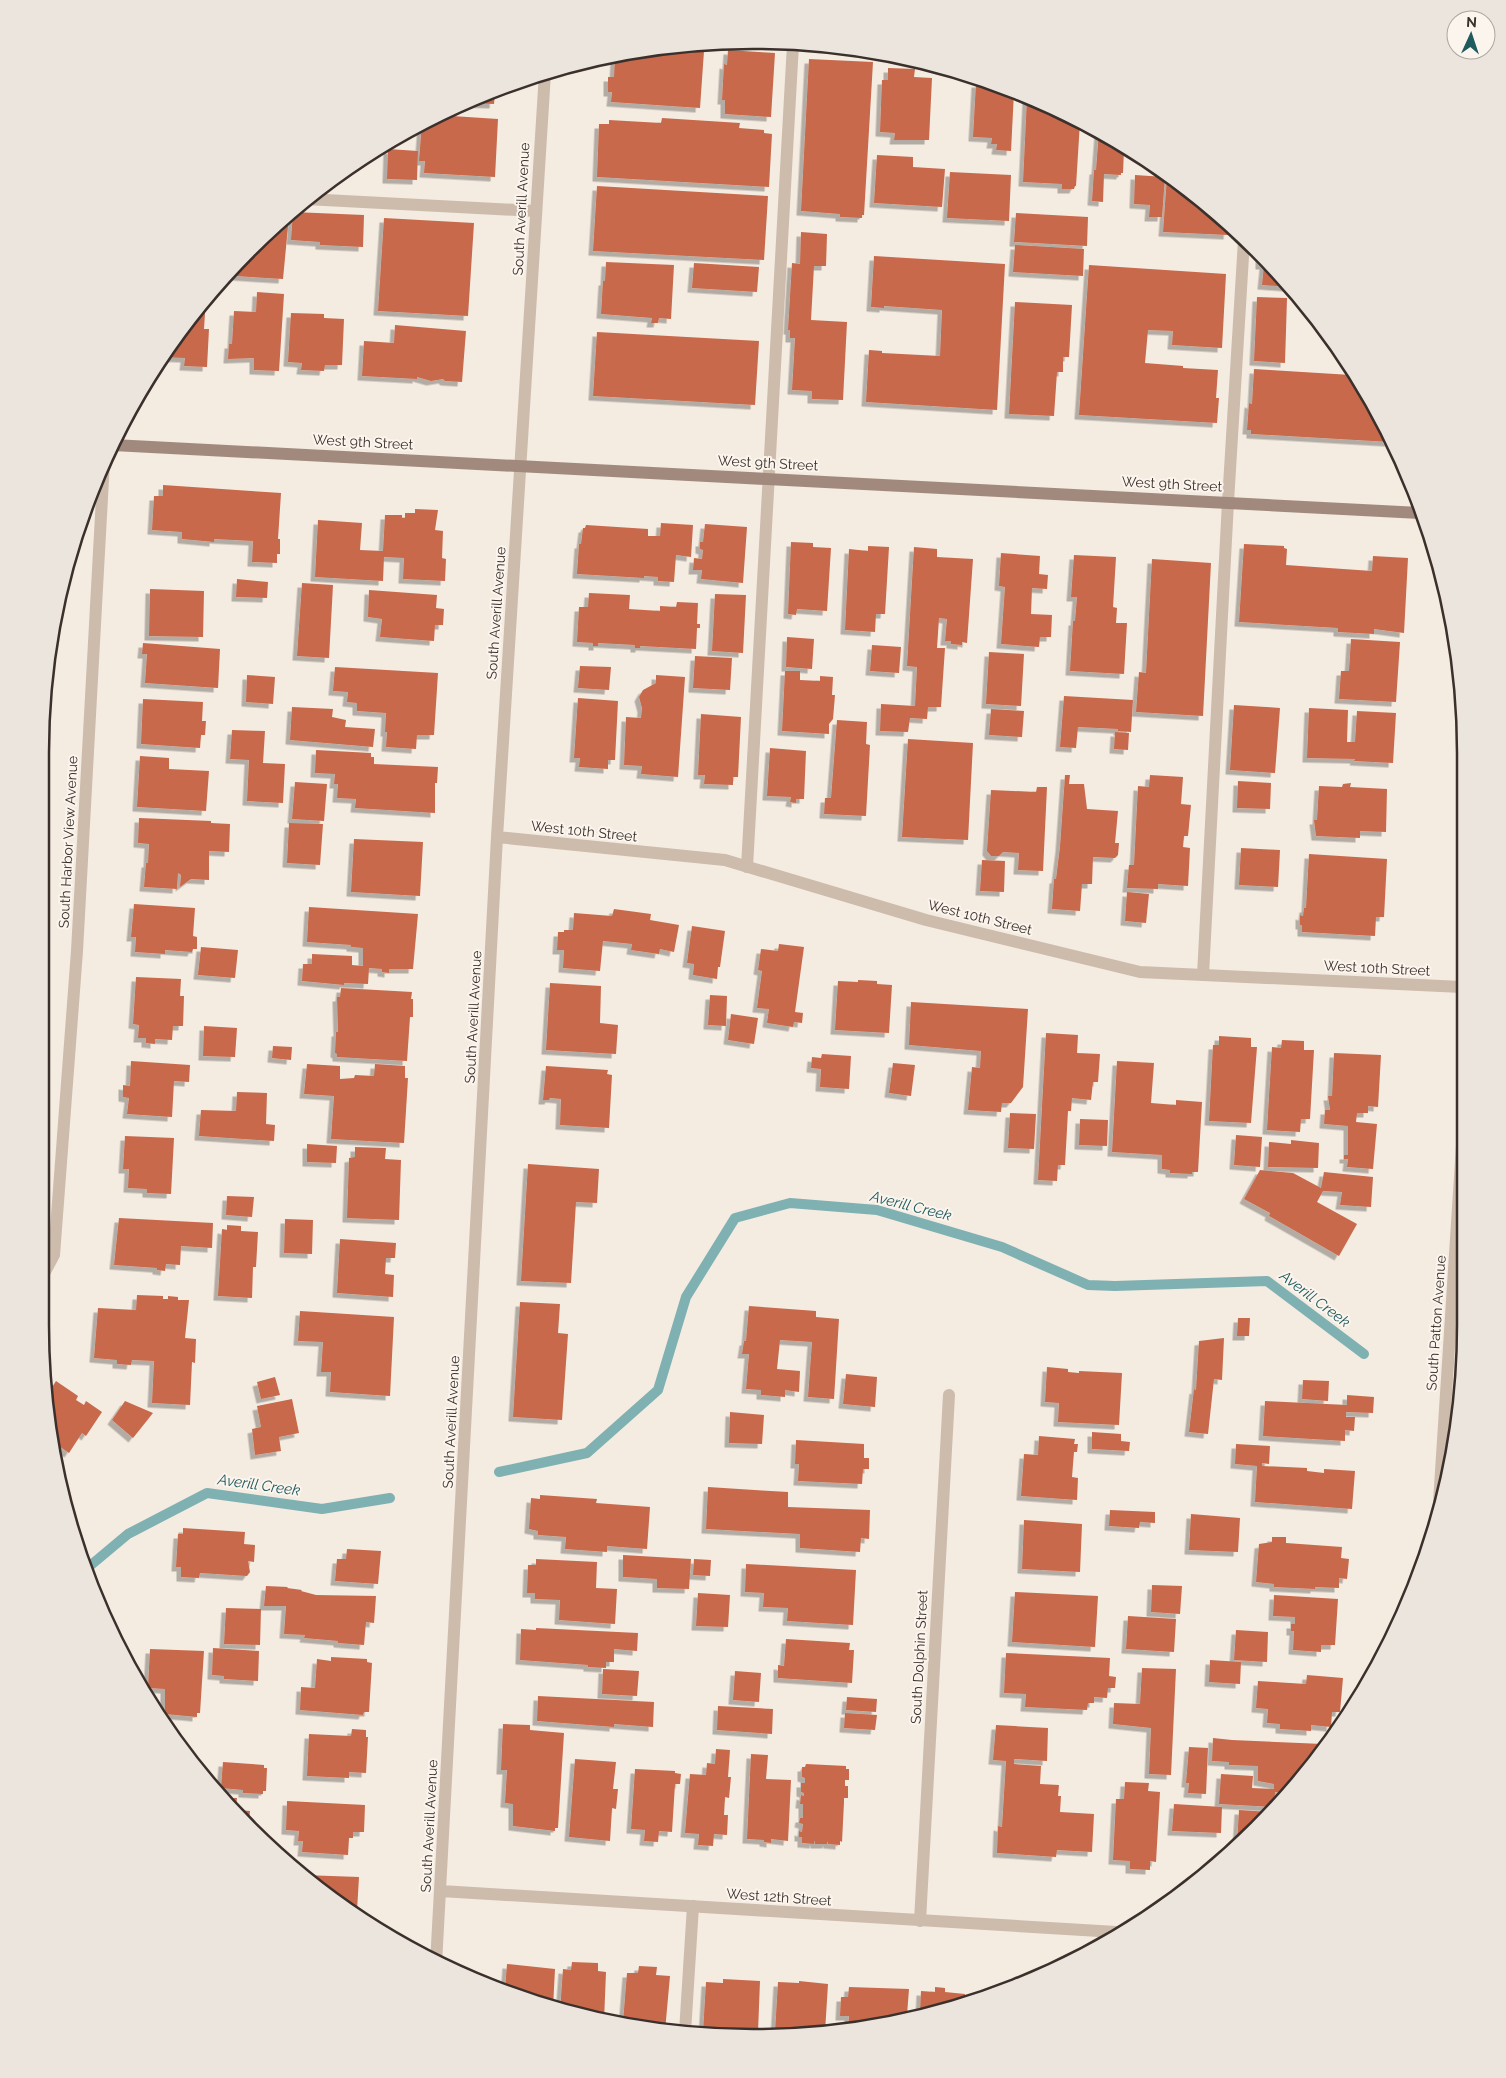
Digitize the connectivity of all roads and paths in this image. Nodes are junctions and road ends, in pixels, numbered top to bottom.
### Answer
1 (793, 50) edge
2 (544, 81) edge
3 (317, 200) edge
4 (536, 211) junction
5 (1244, 248) edge
6 (119, 445) edge
7 (521, 464) junction
8 (768, 478) junction
9 (103, 481) edge
10 (1228, 502) junction
11 (1414, 512) edge
12 (497, 837) junction
13 (747, 867) junction
14 (1203, 975) junction
15 (1457, 987) edge
16 (1457, 1223) edge
17 (49, 1264) edge
18 (949, 1395) dead end
19 (1441, 1475) edge
20 (441, 1890) junction
21 (693, 1906) junction
22 (920, 1921) junction
23 (1110, 1932) edge
24 (437, 1954) edge
25 (685, 2026) edge

1 - 8 street
2 - 4 street, South Averill Avenue
3 - 4 street
4 - 7 street, South Averill Avenue
5 - 10 street
6 - 7 main road, West 9th Street
7 - 8 main road, West 9th Street
7 - 12 street, South Averill Avenue
8 - 10 main road, West 9th Street
8 - 13 street
9 - 17 street, South Harbor View Avenue
10 - 11 main road, West 9th Street
10 - 14 street
12 - 13 street, West 10th Street
12 - 20 street, South Averill Avenue
13 - 14 street, West 10th Street
14 - 15 street, West 10th Street
16 - 19 street, South Patton Avenue
18 - 22 street, South Dolphin Street
20 - 21 street, West 12th Street
20 - 24 street, South Averill Avenue
21 - 22 street, West 12th Street
21 - 25 street
22 - 23 street, West 12th Street

